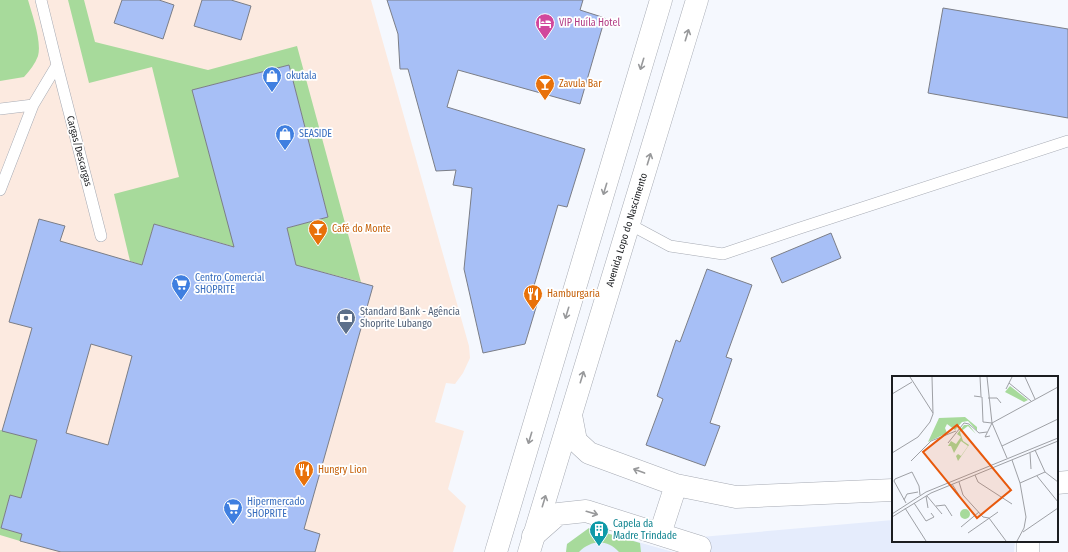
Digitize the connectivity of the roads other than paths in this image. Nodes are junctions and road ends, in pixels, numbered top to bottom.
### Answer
1 (42, 0) edge
2 (661, 0) edge
3 (697, 0) edge
4 (57, 66) junction
5 (33, 105) junction
6 (0, 109) edge
7 (1068, 141) edge
8 (0, 190) edge
9 (629, 224) junction
10 (101, 236) dead end
11 (570, 415) junction
12 (1068, 482) edge
13 (1058, 483) edge
14 (676, 485) junction
15 (892, 490) edge
16 (660, 534) junction
17 (531, 544) edge
18 (700, 547) dead end
19 (496, 552) edge

1 - 4 lane, Cargas/Descargas
2 -> 19 main road
9 -> 3 main road, Avenida Lopo do Nascimento
4 - 5 lane
4 - 10 lane, Cargas/Descargas
5 - 6 lane
5 - 8 lane
7 - 9 lane
11 -> 9 main road, Avenida Lopo do Nascimento
14 -> 11 main road
17 -> 11 main road, Avenida Lopo do Nascimento
12 - 13 main road
14 - 15 main road
14 - 16 main road
17 -> 16 main road
16 - 18 main road

